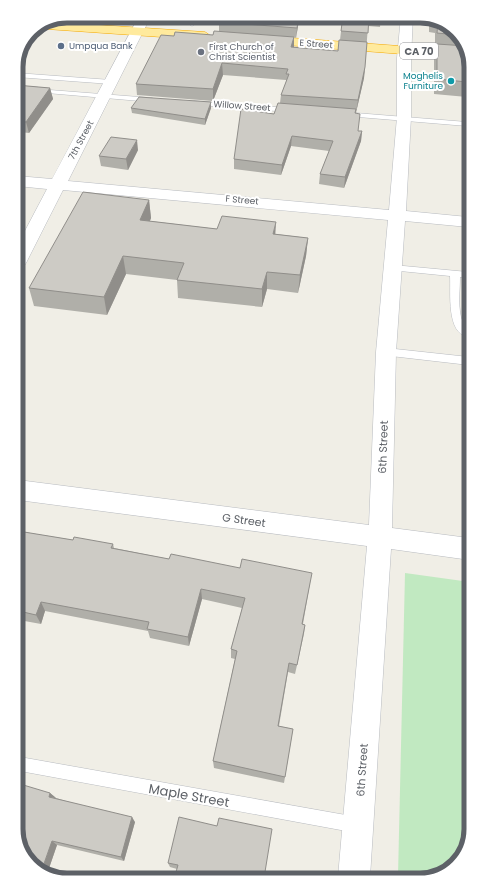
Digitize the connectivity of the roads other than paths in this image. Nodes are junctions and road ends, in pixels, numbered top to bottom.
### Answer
1 (142, 23) edge
2 (206, 23) edge
3 (406, 23) edge
4 (55, 25) edge
5 (214, 25) dead end
6 (256, 34) edge
7 (221, 37) edge
8 (456, 42) edge
9 (404, 44) junction
10 (462, 54) edge
11 (23, 76) edge
12 (111, 82) junction
13 (31, 90) edge
14 (104, 97) junction
15 (160, 101) edge
16 (191, 103) edge
17 (293, 110) edge
18 (341, 113) edge
19 (404, 118) junction
20 (464, 124) edge
21 (23, 181) edge
22 (57, 184) junction
23 (398, 214) junction
24 (464, 222) edge
25 (23, 251) edge
26 (393, 268) junction
27 (455, 274) junction
28 (464, 275) edge
29 (464, 332) edge
30 (386, 352) junction
31 (464, 360) edge
32 (23, 491) edge
33 (380, 538) junction
34 (464, 548) edge
35 (23, 765) edge
36 (358, 825) junction
37 (354, 873) edge

1 - 4 highway
1 - 7 highway
1 - 12 street, 7th Street
2 - 5 highway
3 - 9 street, 6th Street
6 - 9 highway, E Street / CA 70
8 - 9 highway, E Street / CA 70
9 - 10 highway, E Street / CA 70
9 - 19 street, 6th Street
11 - 12 lane
12 - 14 street, 7th Street
13 - 14 lane
14 - 15 lane
14 - 22 street, 7th Street
16 - 17 lane, Willow Street
18 - 19 lane
19 - 20 lane
19 - 23 street, 6th Street
21 - 22 street, F Street
22 - 23 street, F Street
22 - 25 street, 7th Street
23 - 24 street, F Street
23 - 26 street, 6th Street
26 - 27 lane
26 - 30 street, 6th Street
27 - 28 lane
27 - 29 lane
30 - 31 lane
30 - 33 street, 6th Street
32 - 33 street, G Street
33 - 34 street, G Street
33 - 36 street, 6th Street
35 - 36 lane, Maple Street
36 - 37 street, 6th Street

